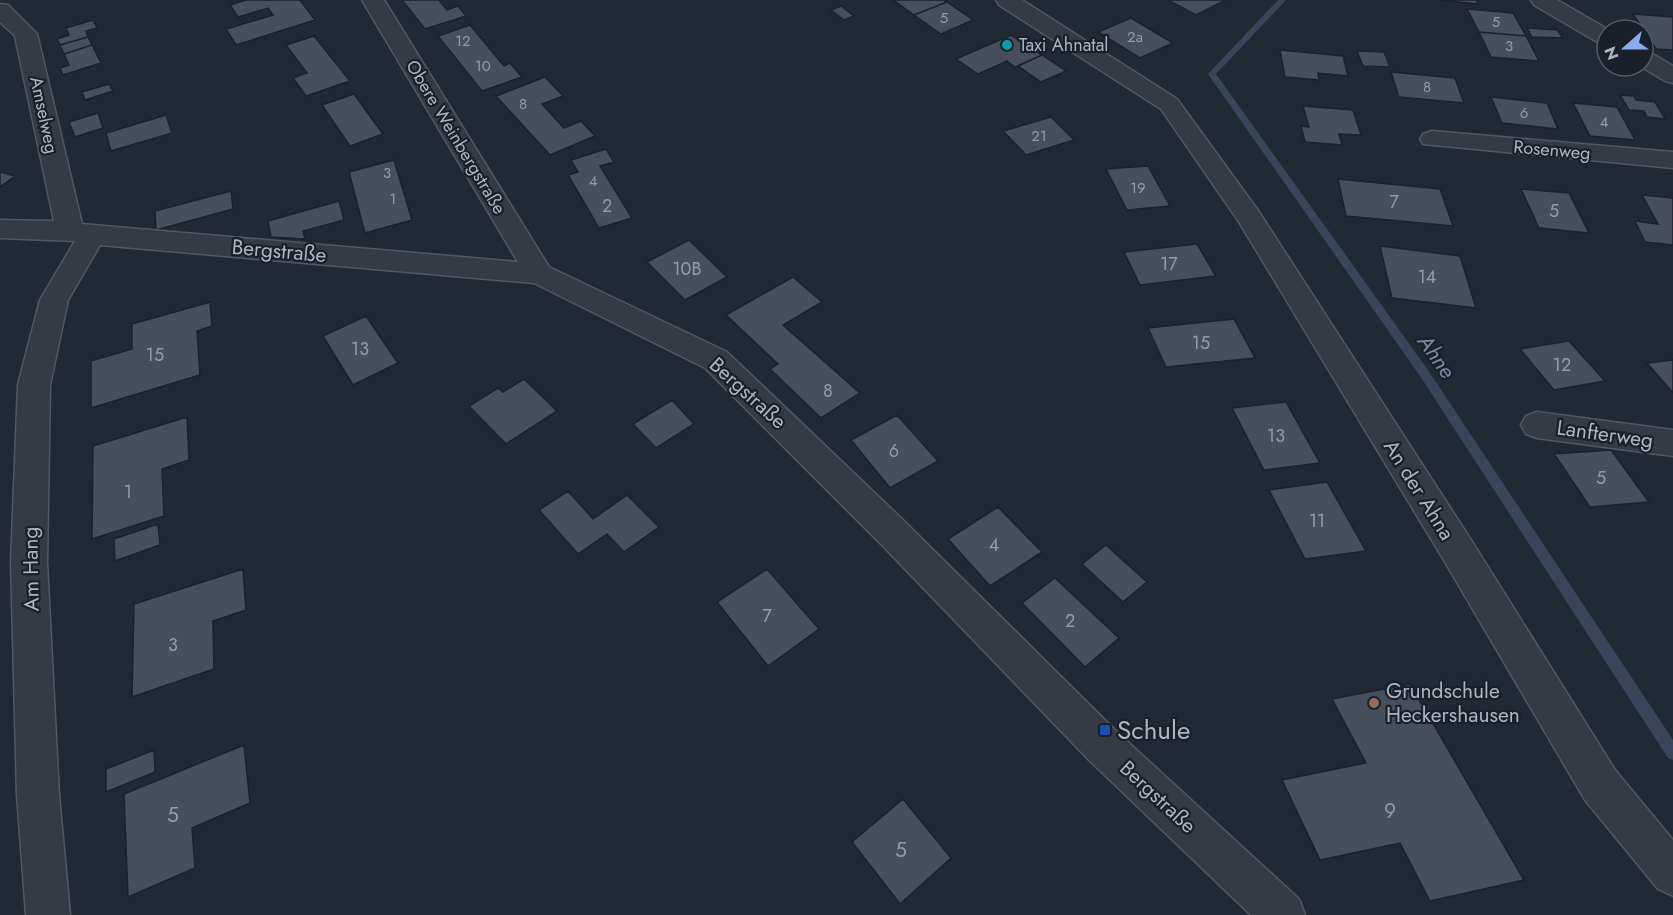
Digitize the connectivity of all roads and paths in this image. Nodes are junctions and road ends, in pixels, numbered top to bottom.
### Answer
1 (373, 0) edge
2 (1007, 0) edge
3 (1542, 0) edge
4 (0, 10) edge
5 (1595, 31) edge
6 (1655, 65) edge
7 (1673, 76) edge
8 (1432, 139) dead end
9 (1673, 160) edge
10 (0, 229) edge
11 (81, 233) junction
12 (539, 274) junction
13 (1537, 425) dead end
14 (1673, 443) edge
15 (1673, 874) edge
16 (48, 915) edge
17 (1283, 915) edge

1 - 12 street, Obere Weinbergstraße
2 - 15 street, An der Ahna
3 - 5 street
4 - 11 street, Amselweg
6 - 7 street
8 - 9 street, Rosenweg
10 - 11 street, Bergstraße
11 - 12 street, Bergstraße
11 - 16 street, Am Hang
12 - 17 street, Bergstraße
13 - 14 street, Lanfterweg

